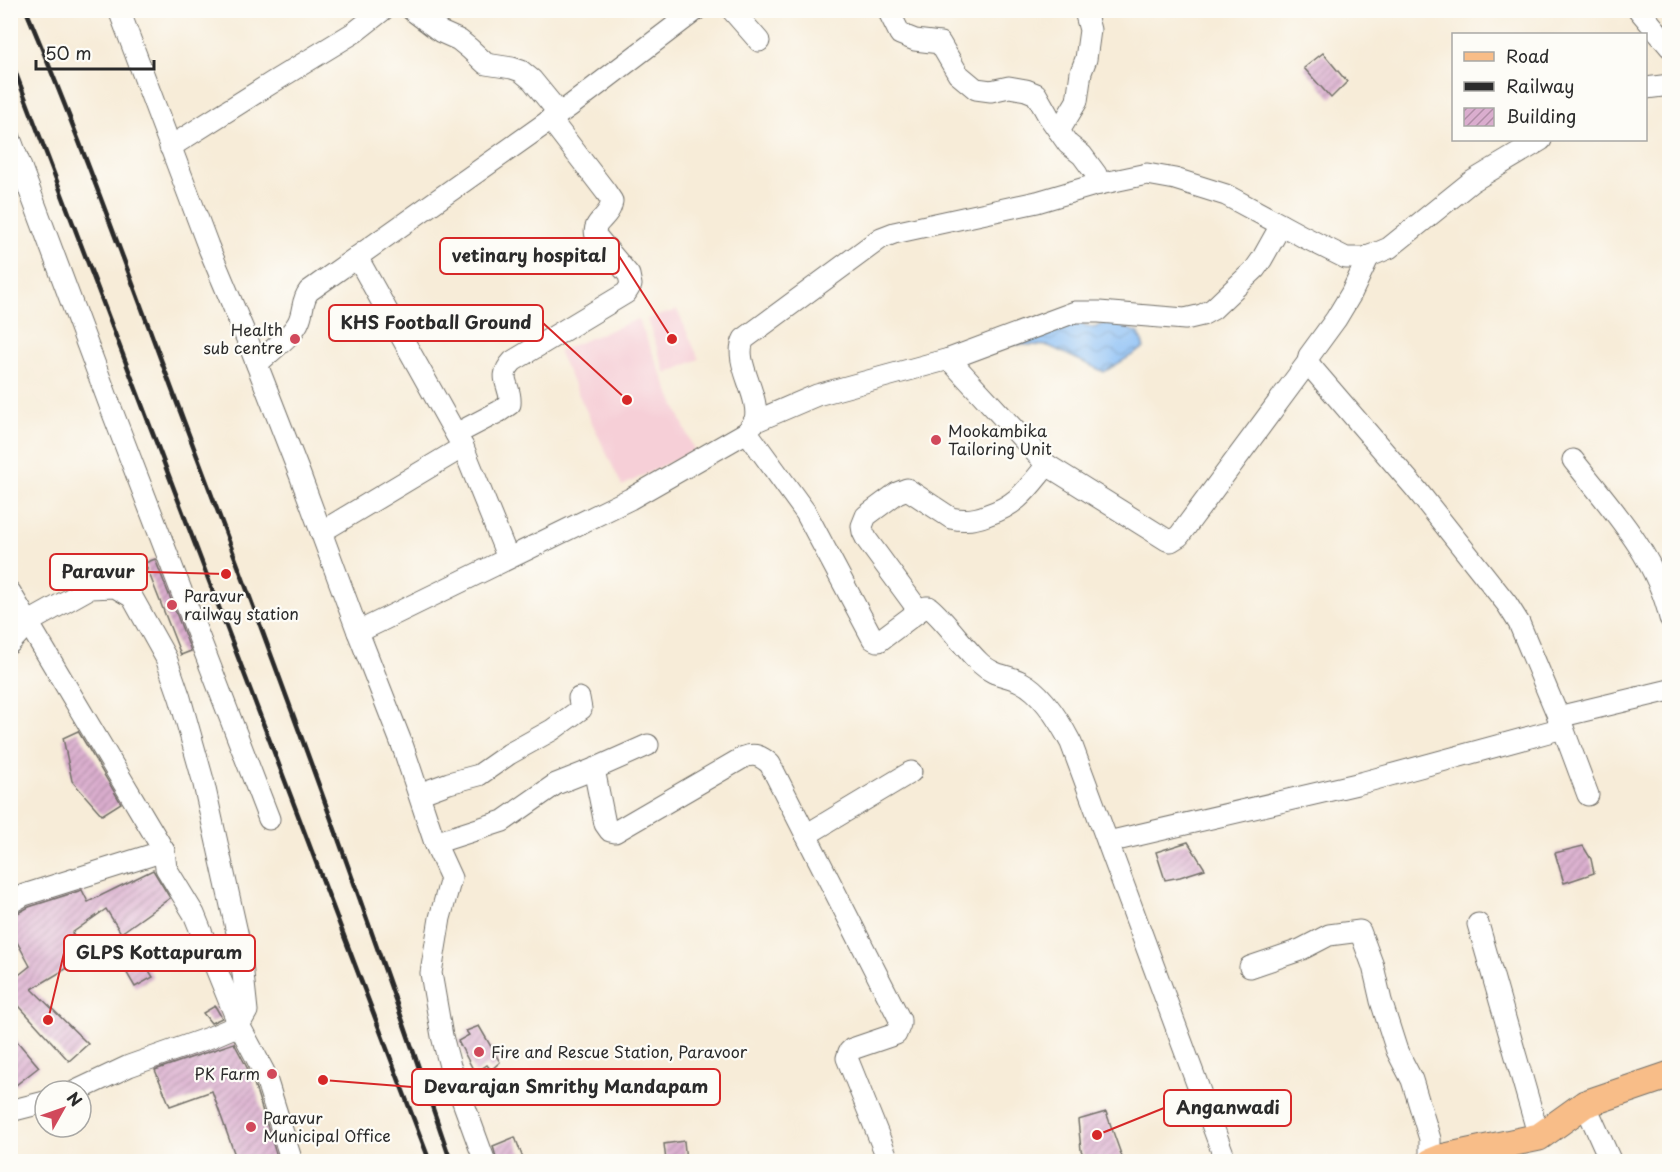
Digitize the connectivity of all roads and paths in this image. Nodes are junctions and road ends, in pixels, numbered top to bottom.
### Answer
1 (119, 10) edge
2 (383, 10) edge
3 (412, 10) edge
4 (696, 10) edge
5 (732, 10) edge
6 (890, 10) edge
7 (1087, 10) edge
8 (1639, 10) edge
9 (759, 41) dead end
10 (1670, 47) edge
11 (1670, 85) edge
12 (1647, 88) edge
13 (555, 116) junction
14 (1059, 131) junction
15 (10, 138) edge
16 (1539, 141) edge
17 (170, 147) junction
18 (1098, 184) junction
19 (1281, 225) junction
20 (1368, 256) junction
21 (357, 257) junction
22 (948, 359) junction
23 (1308, 362) junction
24 (257, 364) junction
25 (751, 427) junction
26 (460, 440) junction
27 (1573, 460) dead end
28 (1047, 465) junction
29 (321, 532) junction
30 (508, 558) junction
31 (1663, 574) edge
32 (10, 592) edge
33 (919, 611) junction
34 (1670, 618) edge
35 (29, 622) junction
36 (358, 632) junction
37 (10, 643) edge
38 (1670, 690) edge
39 (579, 698) dead end
40 (1560, 723) junction
41 (648, 745) dead end
42 (594, 769) junction
43 (911, 772) dead end
44 (419, 794) junction
45 (1588, 795) dead end
46 (269, 819) dead end
47 (806, 835) junction
48 (1108, 842) junction
49 (435, 843) junction
50 (164, 851) junction
51 (10, 903) edge
52 (194, 914) junction
53 (1478, 924) dead end
54 (238, 936) junction
55 (1250, 967) dead end
56 (239, 1025) junction
57 (1670, 1075) edge
58 (93, 1083) edge
59 (1585, 1104) junction
60 (33, 1105) edge
61 (10, 1111) edge
62 (1539, 1137) junction
63 (292, 1161) edge
64 (485, 1161) edge
65 (890, 1161) edge
66 (1226, 1161) edge
67 (1436, 1161) edge
68 (1611, 1161) edge

1 - 17 street
2 - 17 street
3 - 13 street
4 - 13 street
5 - 9 street
6 - 14 street
7 - 14 street
8 - 10 street
11 - 12 street
13 - 21 street
13 - 26 street
14 - 18 street
15 - 46 street
16 - 20 street
17 - 24 street
18 - 19 street
18 - 25 street
19 - 20 street
19 - 22 street
20 - 23 street
21 - 24 street
21 - 26 street
22 - 25 street
22 - 28 street
23 - 28 street
23 - 40 street
24 - 29 street
25 - 30 street
25 - 33 street
26 - 29 street
26 - 30 street
27 - 31 street
28 - 33 street
29 - 36 street
30 - 36 street
31 - 34 street
32 - 35 street
33 - 48 street
35 - 37 street
35 - 50 street
35 - 54 street
36 - 44 street
38 - 40 street
39 - 44 street
40 - 45 street
40 - 48 street
41 - 42 street
42 - 47 street
42 - 49 street
43 - 47 street
44 - 49 street
47 - 65 street
48 - 66 street
49 - 64 street
50 - 51 street
50 - 52 street
52 - 54 street
52 - 56 street
53 - 62 street
54 - 56 street
55 - 67 street
56 - 58 street
56 - 63 street
57 - 59 main road
59 - 62 main road
59 - 68 street
60 - 61 street
62 - 67 main road

